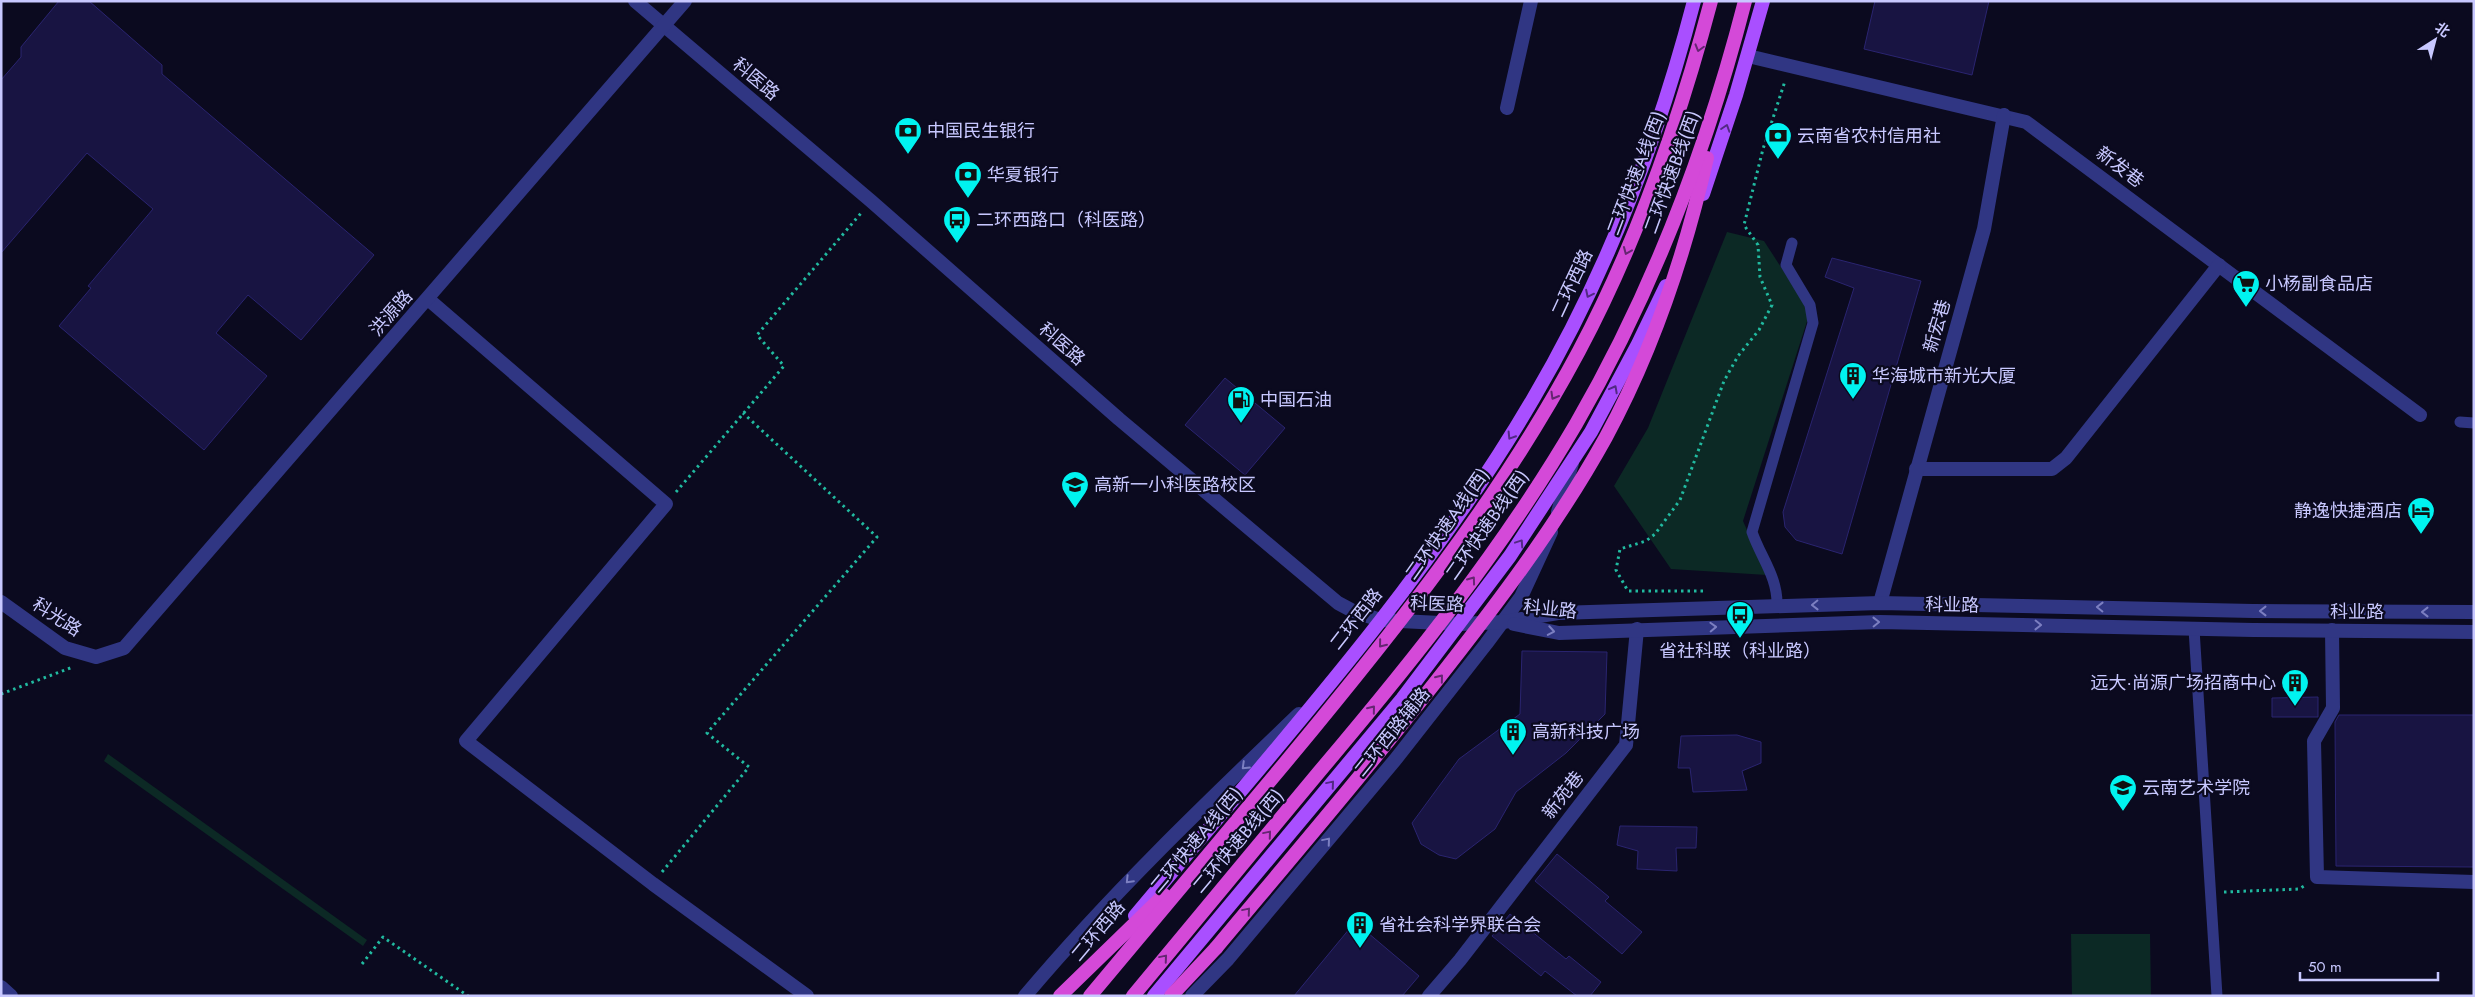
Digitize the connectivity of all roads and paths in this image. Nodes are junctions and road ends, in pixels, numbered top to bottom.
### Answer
1 (635, 1) edge
2 (685, 1) edge
3 (1531, 1) edge
4 (1694, 1) edge
5 (1711, 1) edge
6 (1745, 1) edge
7 (1762, 1) edge
8 (664, 26) junction
9 (1748, 56) junction
10 (1790, 66) junction
11 (1720, 91) junction
12 (1506, 108) dead end
13 (2004, 115) junction
14 (871, 201) junction
15 (1792, 243) dead end
16 (2219, 265) junction
17 (428, 299) junction
18 (743, 413) junction
19 (2420, 415) dead end
20 (2460, 422) dead end
21 (2474, 423) edge
22 (1573, 462) junction
23 (1916, 469) junction
24 (666, 504) junction
25 (1705, 591) dead end
26 (1, 602) edge
27 (1880, 603) junction
28 (1777, 606) junction
29 (2474, 612) edge
30 (1380, 620) junction
31 (1503, 622) junction
32 (1460, 624) junction
33 (2194, 628) junction
34 (1637, 629) junction
35 (2332, 630) junction
36 (2474, 632) edge
37 (96, 658) junction
38 (1, 694) edge
39 (1318, 697) junction
40 (1231, 827) junction
41 (2317, 877) junction
42 (2474, 882) edge
43 (653, 884) junction
44 (2210, 892) junction
45 (362, 964) dead end
46 (1, 987) edge
47 (11, 996) edge
48 (468, 996) edge
49 (807, 996) edge
50 (1026, 996) edge
51 (1060, 996) edge
52 (1069, 996) edge
53 (1090, 996) edge
54 (1133, 996) edge
55 (1154, 996) edge
56 (1171, 996) edge
57 (1192, 996) edge
58 (1429, 996) edge
59 (2217, 996) edge

1 - 8 street, 科医路
2 - 8 street, 洪源路
3 - 12 street
4 -> 30 main road, 二环西路
5 -> 40 highway, 二环快速A线(西), bridge
6 - 11 highway, 二环快速B线(西), bridge
7 - 9 main road
8 - 14 street, 科医路
8 - 17 street, 洪源路
9 - 10 street, 新发巷
22 -> 9 main road
10 - 13 street, 新发巷
10 - 25 path
54 -> 11 highway, 二环快速B线(西), bridge
56 -> 11 highway, bridge
13 - 16 street, 新发巷
13 - 23 street, 新宏巷
14 - 18 path
14 - 30 street, 科医路
15 - 28 lane
16 - 19 street, 新发巷
16 - 23 street
17 - 24 street
17 - 37 street, 洪源路
18 - 24 path
18 - 43 path
20 - 21 lane
22 - 31 street, 二环西路辅路
32 -> 22 main road
23 - 27 street, 新宏巷
24 - 43 street
26 - 37 street, 科光路
27 -> 28 street, 科业路
29 -> 27 street, 科业路
28 - 31 street, 科业路
30 - 32 street, 科医路
30 - 39 main road, 二环西路
31 - 32 street, 科医路
31 -> 34 street, 科业路
57 -> 31 street, 二环西路辅路
55 -> 32 main road
34 -> 33 street, 科业路
33 - 35 street, 科业路
33 - 44 lane
34 - 58 street, 新苑巷
35 - 36 street, 科业路
35 - 41 street
37 - 38 path
39 -> 50 street
39 - 52 main road, 二环西路
40 - 51 highway, bridge
40 - 53 highway, 二环快速A线(西), bridge
41 - 42 street
41 - 44 path
43 - 49 street
44 - 59 lane
45 - 48 path
46 - 47 street

